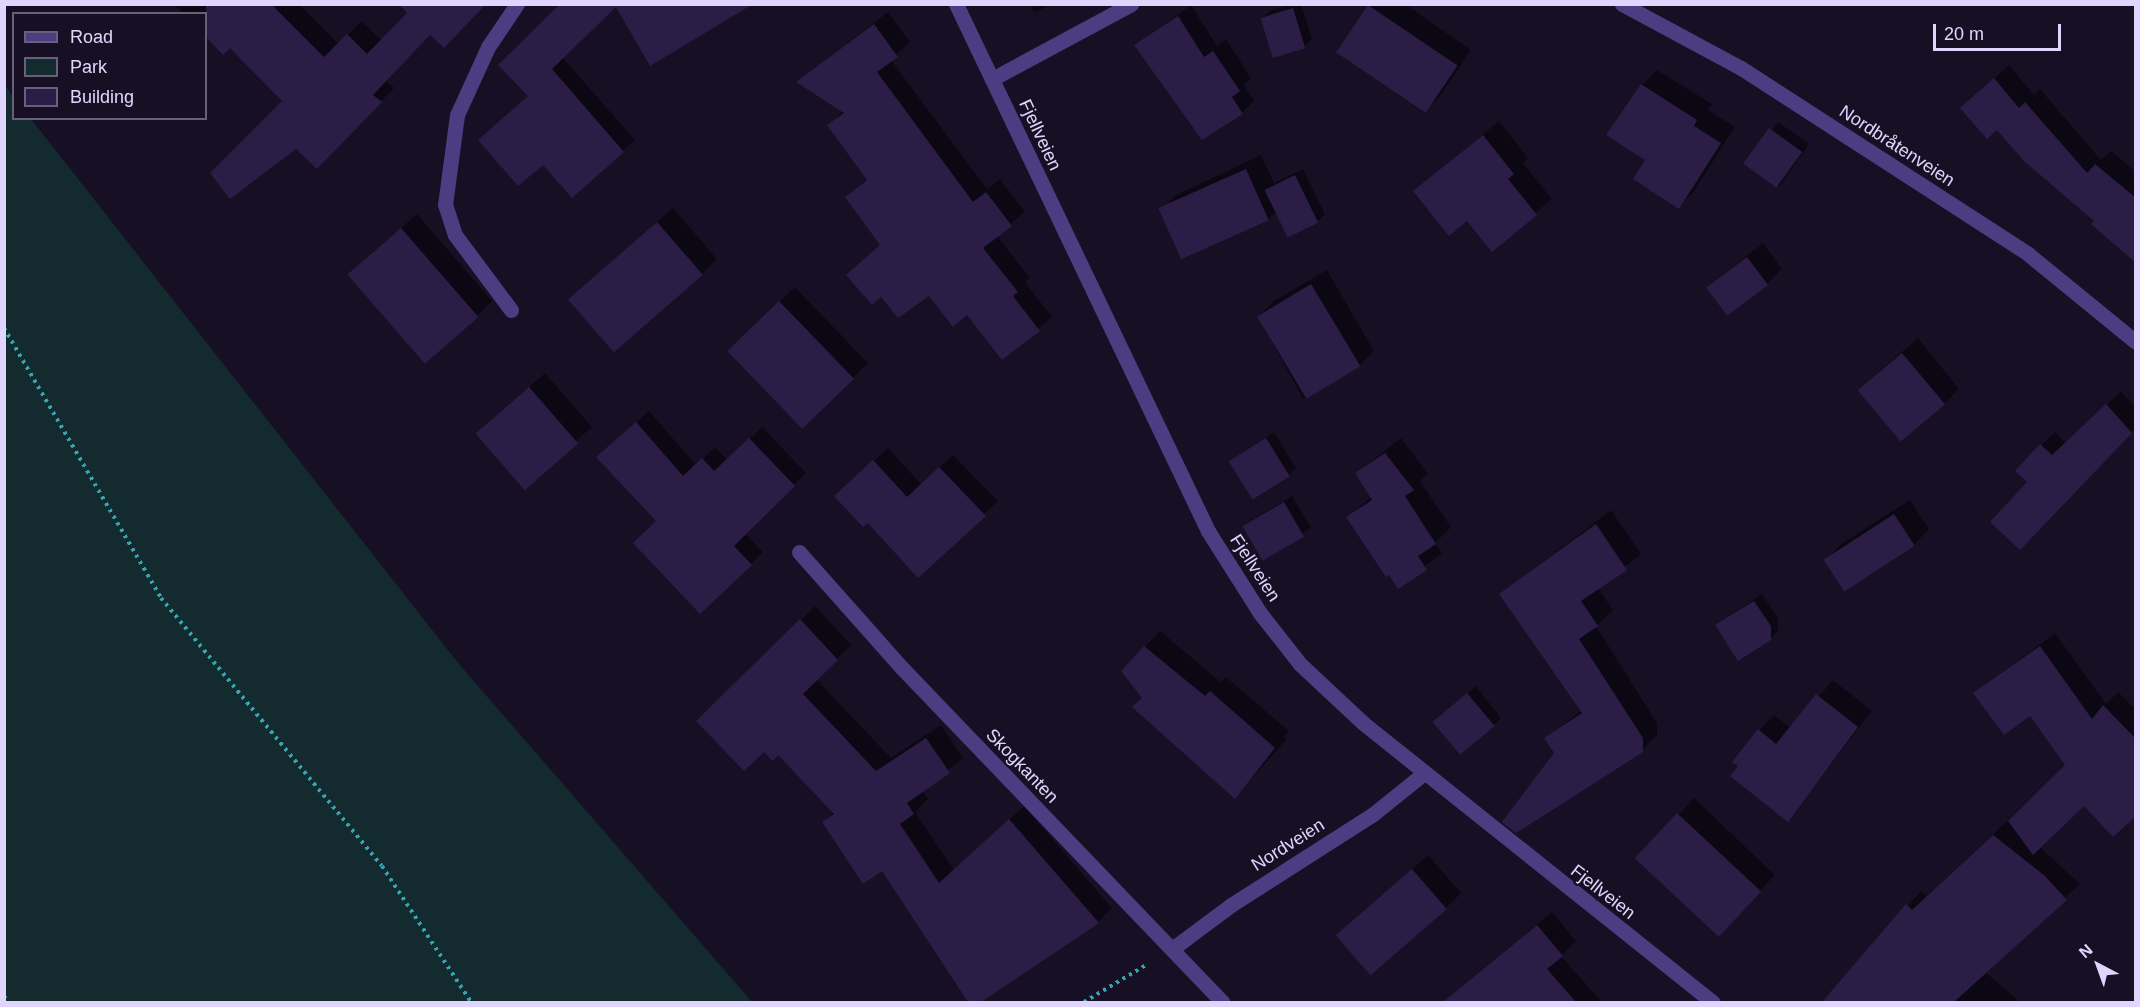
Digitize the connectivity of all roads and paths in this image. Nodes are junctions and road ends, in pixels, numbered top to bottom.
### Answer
1 (517, 4) edge
2 (956, 4) edge
3 (1131, 4) edge
4 (1622, 4) edge
5 (992, 79) junction
6 (511, 310) dead end
7 (4, 327) edge
8 (2136, 342) edge
9 (799, 552) dead end
10 (1423, 774) junction
11 (1172, 949) junction
12 (4, 996) edge
13 (8, 1002) edge
14 (471, 1002) edge
15 (1084, 1002) edge
16 (1222, 1002) edge
17 (1713, 1002) edge

1 - 6 street
2 - 5 street, Fjellveien
3 - 5 street
4 - 8 street, Nordbråtenveien
5 - 10 street, Fjellveien
7 - 14 path
9 - 11 street, Skogkanten
10 - 11 street, Nordveien
10 - 17 street, Fjellveien
11 - 15 path
11 - 16 street, Skogkanten
12 - 13 path

